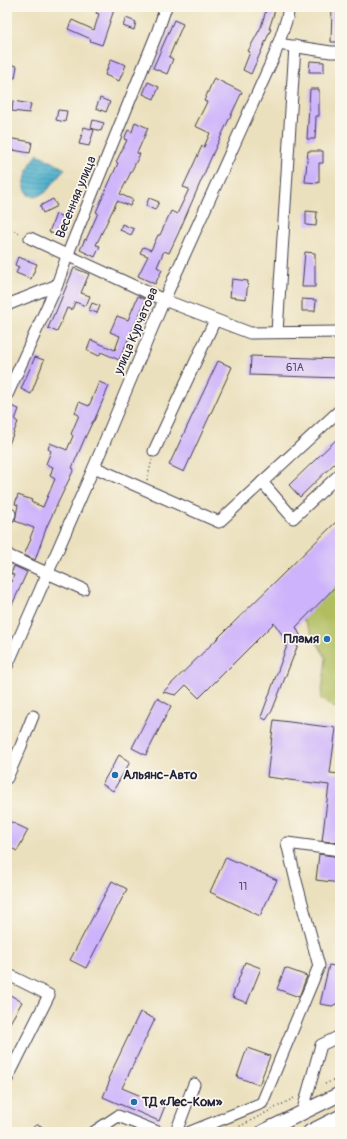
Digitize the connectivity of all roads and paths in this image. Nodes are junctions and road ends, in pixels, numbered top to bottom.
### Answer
1 (166, 7) edge
2 (289, 7) edge
3 (278, 44) junction
4 (295, 46) junction
5 (340, 52) edge
6 (7, 227) edge
7 (30, 238) joint
8 (67, 256) junction
9 (57, 285) junction
10 (164, 300) junction
11 (7, 305) edge
12 (215, 320) junction
13 (278, 332) junction
14 (340, 332) edge
15 (7, 394) edge
16 (340, 410) edge
17 (154, 452) joint
18 (94, 467) junction
19 (340, 474) edge
20 (262, 482) junction
21 (144, 489) junction
22 (7, 553) edge
23 (46, 574) junction
24 (84, 589) dead end
25 (7, 666) edge
26 (32, 716) dead end
27 (7, 778) edge
28 (340, 850) edge
29 (7, 974) edge
30 (340, 1036) edge
31 (340, 1076) edge
32 (7, 1079) edge
33 (194, 1084) dead end
34 (326, 1084) dead end
35 (298, 1094) dead end
36 (340, 1094) edge
37 (302, 1113) junction
38 (340, 1117) edge
39 (94, 1132) edge
40 (158, 1132) edge
41 (176, 1132) edge
42 (190, 1132) edge
43 (229, 1132) edge
44 (263, 1132) edge
45 (310, 1132) edge

1 - 8 street, Весенняя улица
2 - 3 street, улица Курчатова
3 - 4 street
3 - 10 street, улица Курчатова
4 - 5 street
4 - 13 street
6 - 7 path
7 - 8 street
8 - 9 street, Весенняя улица
8 - 10 street
9 - 11 street
9 - 15 street, Весенняя улица
10 - 12 street
10 - 18 street, улица Курчатова
12 - 13 street
12 - 17 street
13 - 14 street
16 - 20 street
17 - 21 path
18 - 21 street
18 - 23 street, улица Курчатова
19 - 20 street
20 - 21 street
22 - 23 street
23 - 24 street
23 - 25 street, улица Курчатова
26 - 27 street
28 - 42 street
29 - 32 street
30 - 37 street
31 - 34 path
33 - 41 street
35 - 43 path
36 - 37 main road
37 - 44 main road
38 - 45 main road
39 - 40 street

